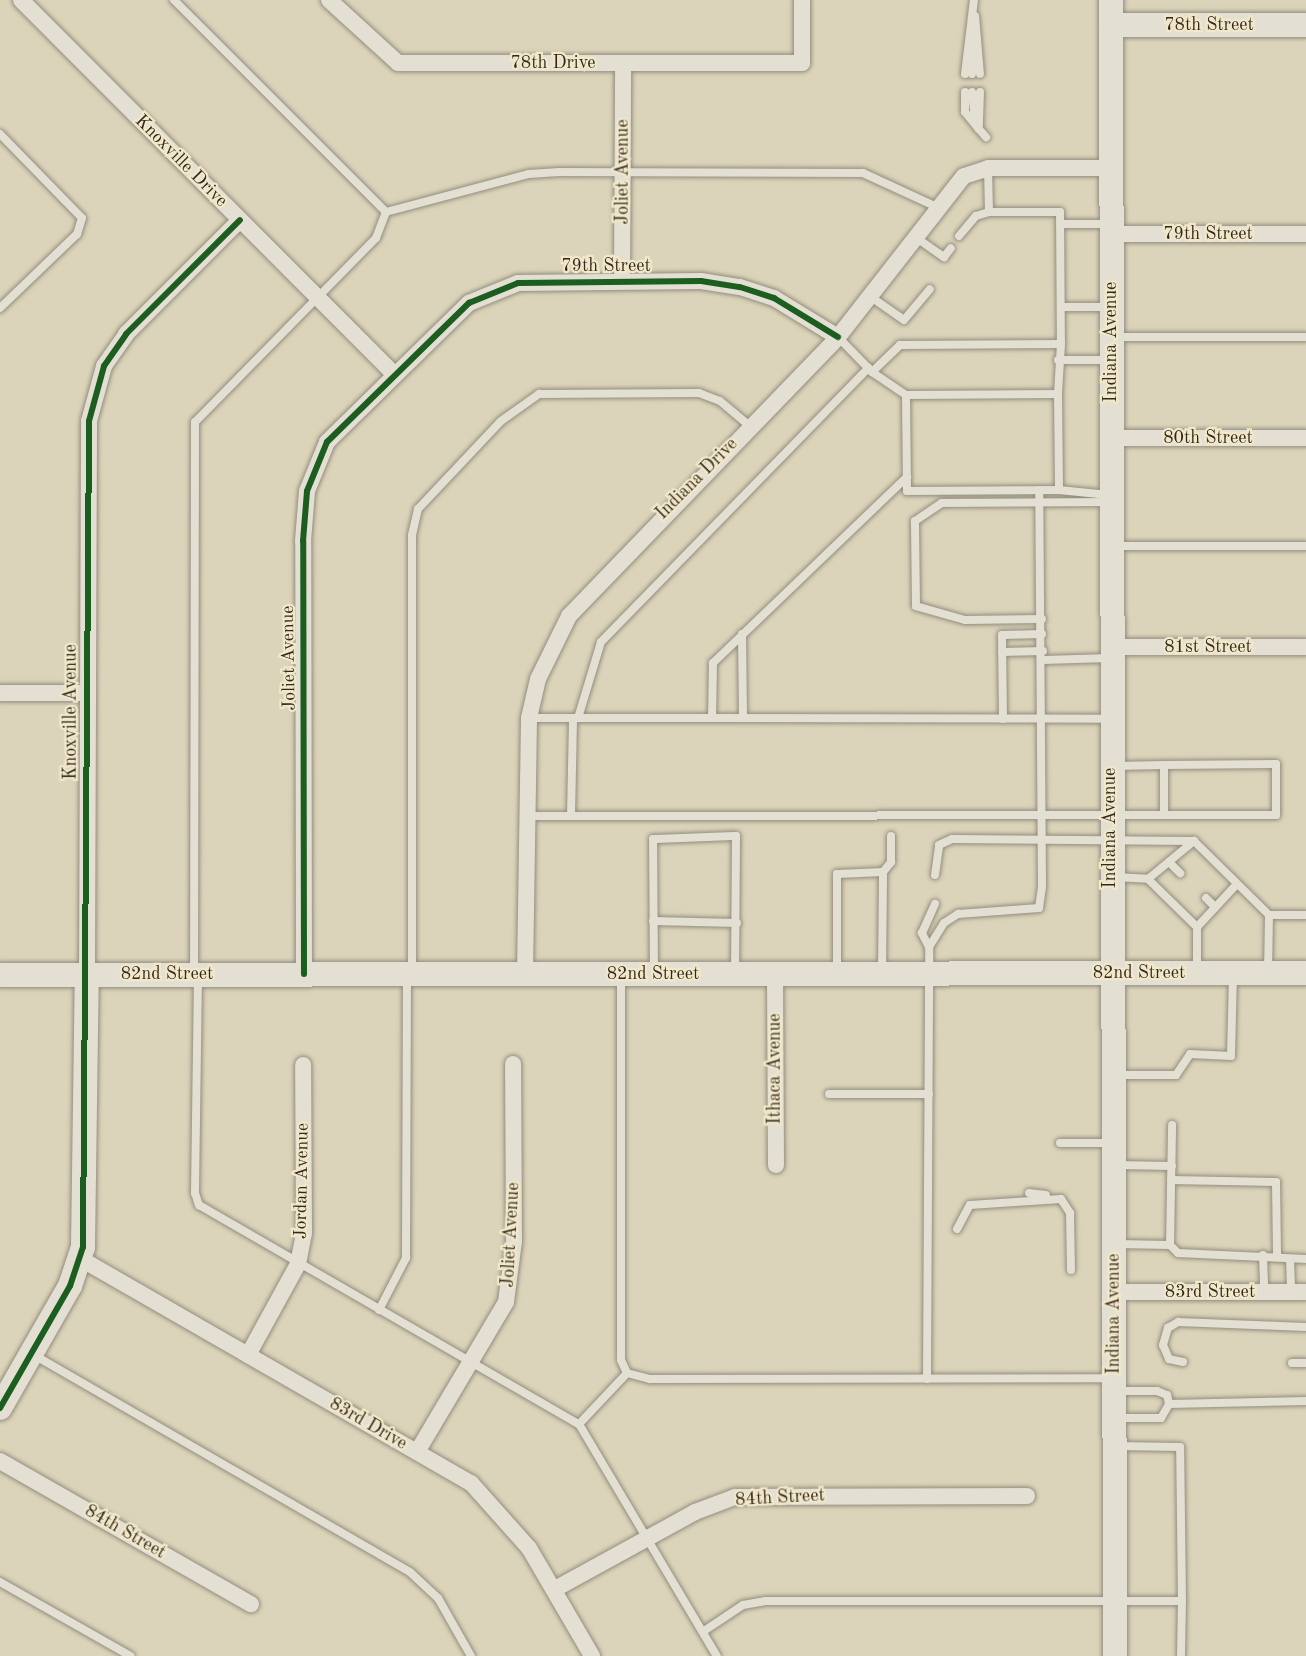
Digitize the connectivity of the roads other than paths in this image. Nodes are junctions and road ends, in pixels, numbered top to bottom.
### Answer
1 (21, 0) edge
2 (174, 0) edge
3 (329, 0) edge
4 (802, 0) edge
5 (974, 0) edge
6 (1111, 0) edge
7 (974, 10) junction
8 (1111, 25) junction
9 (1306, 25) edge
10 (623, 63) junction
11 (979, 129) junction
12 (0, 134) edge
13 (986, 137) dead end
14 (988, 168) junction
15 (1111, 168) junction
16 (622, 172) junction
17 (939, 208) junction
18 (386, 212) junction
19 (989, 212) junction
20 (240, 220) junction
21 (1060, 225) junction
22 (1111, 229) junction
23 (1306, 234) edge
24 (960, 236) dead end
25 (918, 238) junction
26 (951, 248) dead end
27 (622, 280) junction
28 (930, 289) dead end
29 (316, 296) junction
30 (871, 297) junction
31 (1061, 307) junction
32 (1111, 307) junction
33 (0, 308) edge
34 (838, 337) junction
35 (1306, 337) edge
36 (1061, 344) junction
37 (1111, 349) junction
38 (1058, 360) junction
39 (870, 370) junction
40 (393, 373) junction
41 (1058, 394) junction
42 (906, 395) junction
43 (750, 426) junction
44 (1111, 438) junction
45 (1306, 438) edge
46 (907, 477) junction
47 (1039, 490) junction
48 (1059, 490) junction
49 (1110, 498) junction
50 (1039, 503) junction
51 (1110, 546) junction
52 (1306, 546) edge
53 (1042, 619) junction
54 (742, 634) junction
55 (1042, 634) junction
56 (1306, 647) edge
57 (1002, 652) junction
58 (1110, 652) junction
59 (1043, 656) junction
60 (0, 693) edge
61 (86, 693) junction
62 (529, 718) junction
63 (575, 718) junction
64 (712, 718) junction
65 (743, 718) junction
66 (1003, 719) junction
67 (1044, 719) junction
68 (1110, 719) junction
69 (1164, 765) junction
70 (1110, 766) junction
71 (1164, 811) junction
72 (1110, 813) junction
73 (1044, 814) junction
74 (525, 816) junction
75 (571, 816) junction
76 (891, 836) dead end
77 (1042, 841) junction
78 (1194, 841) junction
79 (1111, 842) junction
80 (1169, 862) junction
81 (883, 873) junction
82 (1180, 873) dead end
83 (935, 875) dead end
84 (1110, 876) junction
85 (1148, 879) junction
86 (1236, 885) junction
87 (1206, 898) dead end
88 (934, 904) dead end
89 (1215, 907) junction
90 (1269, 915) junction
91 (1306, 915) edge
92 (653, 921) junction
93 (737, 923) junction
94 (1197, 927) junction
95 (929, 947) junction
96 (837, 973) junction
97 (882, 973) junction
98 (929, 973) junction
99 (1113, 973) junction
100 (1197, 973) junction
101 (1233, 973) junction
102 (1268, 973) junction
103 (1306, 973) edge
104 (196, 974) junction
105 (304, 974) junction
106 (410, 974) junction
107 (525, 974) junction
108 (621, 974) junction
109 (654, 974) junction
110 (734, 974) junction
111 (775, 974) junction
112 (0, 975) edge
113 (87, 975) junction
114 (513, 1064) dead end
115 (303, 1065) dead end
116 (1113, 1075) junction
117 (829, 1094) dead end
118 (929, 1094) junction
119 (1172, 1125) dead end
120 (1060, 1143) dead end
121 (1113, 1154) junction
122 (776, 1165) dead end
123 (1172, 1166) junction
124 (1171, 1180) junction
125 (1029, 1193) dead end
126 (1053, 1196) junction
127 (957, 1229) dead end
128 (1114, 1244) junction
129 (1170, 1245) junction
130 (1263, 1255) junction
131 (1277, 1257) junction
132 (81, 1259) junction
133 (1290, 1259) junction
134 (1306, 1259) edge
135 (298, 1264) junction
136 (1071, 1270) dead end
137 (1264, 1291) junction
138 (1114, 1292) junction
139 (1298, 1292) edge
140 (379, 1310) junction
141 (1306, 1327) edge
142 (31, 1354) junction
143 (248, 1355) junction
144 (1183, 1362) dead end
145 (1292, 1363) dead end
146 (1306, 1363) edge
147 (473, 1364) junction
148 (627, 1373) junction
149 (927, 1379) junction
150 (1114, 1385) junction
151 (1306, 1401) edge
152 (1169, 1404) junction
153 (0, 1408) edge
154 (1114, 1418) junction
155 (579, 1424) junction
156 (1114, 1446) junction
157 (417, 1452) junction
158 (0, 1461) edge
159 (1027, 1496) dead end
160 (647, 1538) junction
161 (0, 1582) edge
162 (555, 1589) junction
163 (1182, 1601) junction
164 (1115, 1602) junction
165 (251, 1604) dead end
166 (704, 1631) junction
167 (130, 1656) edge
168 (471, 1656) edge
169 (592, 1656) edge
170 (717, 1656) edge
171 (1115, 1656) edge
172 (1181, 1656) edge

1 - 20 street, Knoxville Drive
2 - 18 lane
3 - 10 street, 78th Drive
4 - 10 street, 78th Drive
5 - 7 lane
6 - 8 main road, Indiana Avenue
7 - 7 lane
8 - 9 main road, 78th Street
8 - 15 main road, Indiana Avenue
10 - 16 street, Joliet Avenue
11 - 11 lane
11 - 13 lane
12 - 33 lane
14 - 15 street, Indiana Drive
14 - 17 street, Indiana Drive
14 - 19 lane
15 - 22 main road, Indiana Avenue
16 - 17 lane
16 - 18 lane
16 - 27 street, Joliet Avenue
17 - 25 street, Indiana Drive
18 - 29 lane
19 - 21 lane
19 - 24 lane
20 - 29 street, Knoxville Drive
20 - 61 street, Knoxville Avenue
21 - 22 lane
21 - 31 lane
22 - 23 street, 79th Street
22 - 32 main road, Indiana Avenue
25 - 26 lane
25 - 30 street, Indiana Drive
27 - 34 street, 79th Street
27 - 40 street, 79th Street
28 - 30 lane
29 - 40 street, Knoxville Drive
29 - 104 lane
30 - 34 street, Indiana Drive
31 - 32 lane
31 - 36 lane
32 - 37 main road, Indiana Avenue
34 - 39 lane
34 - 43 street, Indiana Drive
35 - 37 lane
36 - 38 lane
36 - 39 lane
37 - 38 lane
37 - 44 main road, Indiana Avenue
38 - 41 lane
39 - 42 lane
39 - 63 lane
40 - 105 street, Joliet Avenue
41 - 42 lane
41 - 48 lane
42 - 46 lane
43 - 62 street, Indiana Drive
43 - 106 lane
44 - 45 street, 80th Street
44 - 49 main road, Indiana Avenue
46 - 47 lane
46 - 54 lane
47 - 48 lane
47 - 50 lane
48 - 49 lane
49 - 50 lane
49 - 51 main road, Indiana Avenue
50 - 53 lane
50 - 53 lane
51 - 52 lane
51 - 58 main road, Indiana Avenue
53 - 55 lane
54 - 64 lane
54 - 65 lane
55 - 57 lane
55 - 59 lane
56 - 58 street, 81st Street
57 - 59 lane
57 - 66 lane
58 - 59 lane
58 - 68 main road, Indiana Avenue
59 - 67 lane
60 - 61 street
61 - 113 street, Knoxville Avenue
62 - 63 lane
62 - 74 street, Indiana Drive
63 - 64 lane
63 - 75 lane
64 - 65 lane
65 - 66 lane
66 - 67 lane
67 - 68 lane
67 - 73 lane
68 - 70 main road, Indiana Avenue
69 - 70 lane
69 - 71 lane
69 - 71 lane
70 - 72 main road, Indiana Avenue
71 - 72 lane
72 - 73 lane
72 - 79 main road, Indiana Avenue
73 - 75 lane
73 - 77 lane
74 - 75 lane
74 - 107 street, Indiana Drive
76 - 81 lane
77 - 79 lane
77 - 83 lane
77 - 95 lane
78 - 79 lane
78 - 80 lane
78 - 86 lane
79 - 84 main road, Indiana Avenue
80 - 82 lane
80 - 85 lane
81 - 96 lane
81 - 97 lane
84 - 85 lane
84 - 99 main road, Indiana Avenue
85 - 94 lane
86 - 89 lane
86 - 90 lane
87 - 89 lane
88 - 95 lane
89 - 94 lane
90 - 91 lane
90 - 102 lane
92 - 93 lane
92 - 93 lane
92 - 109 lane
93 - 110 lane
94 - 100 lane
95 - 98 lane
96 - 97 main road, 82nd Street
96 - 111 main road, 82nd Street
97 - 98 main road, 82nd Street
98 - 99 main road, 82nd Street
98 - 118 lane
99 - 100 main road, 82nd Street
99 - 116 main road, Indiana Avenue
100 - 101 main road, 82nd Street
101 - 102 main road, 82nd Street
101 - 116 lane
102 - 103 main road, 82nd Street
104 - 105 main road, 82nd Street
104 - 113 main road, 82nd Street
104 - 135 lane
105 - 106 main road, 82nd Street
106 - 107 main road, 82nd Street
106 - 140 lane
107 - 108 main road, 82nd Street
108 - 109 main road, 82nd Street
108 - 148 lane
109 - 110 main road, 82nd Street
110 - 111 main road, 82nd Street
111 - 122 street, Ithaca Avenue
112 - 113 main road, 82nd Street
113 - 132 main road, Knoxville Avenue
114 - 147 street, Joliet Avenue
115 - 135 street, Jordan Avenue
116 - 121 main road, Indiana Avenue
117 - 118 lane
118 - 149 lane
119 - 123 lane
120 - 121 lane
121 - 123 lane
121 - 128 main road, Indiana Avenue
123 - 124 lane
124 - 129 lane
124 - 131 lane
125 - 126 lane
126 - 127 lane
126 - 136 lane
128 - 129 lane
128 - 138 main road, Indiana Avenue
129 - 130 lane
130 - 131 lane
130 - 137 lane
131 - 133 lane
132 - 142 main road
132 - 143 street, 83rd Drive
133 - 134 lane
133 - 139 lane
135 - 140 lane
135 - 143 street, Jordan Avenue
137 - 138 street, 83rd Street
137 - 139 street, 83rd Street
138 - 150 main road, Indiana Avenue
140 - 147 lane
141 - 144 lane
142 - 153 main road
142 - 168 lane
143 - 157 street, 83rd Drive
145 - 146 lane
147 - 155 lane
147 - 157 street, Joliet Avenue
148 - 149 lane
148 - 155 lane
149 - 150 lane
150 - 152 lane
150 - 154 main road, Indiana Avenue
151 - 152 lane
152 - 154 lane
154 - 156 main road, Indiana Avenue
155 - 160 lane
156 - 163 lane
156 - 164 main road, Indiana Avenue
157 - 162 street, 83rd Drive
158 - 165 street, 84th Street
159 - 160 street, 84th Street
160 - 162 street, 84th Street
160 - 166 lane
161 - 167 lane
162 - 169 street, 83rd Drive
163 - 164 lane
163 - 172 lane
164 - 166 lane
164 - 171 main road, Indiana Avenue
166 - 170 lane

